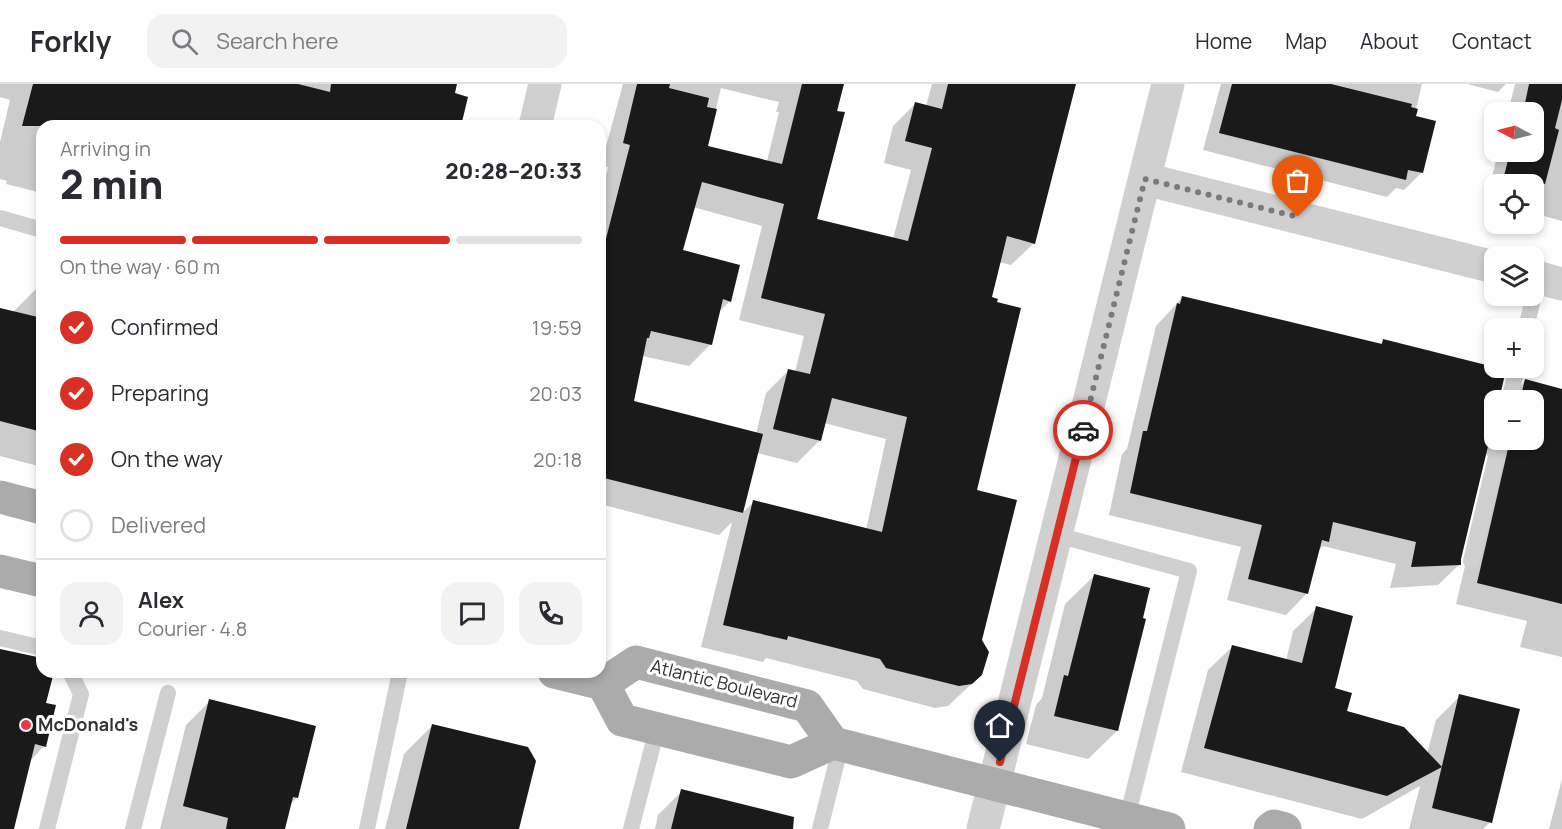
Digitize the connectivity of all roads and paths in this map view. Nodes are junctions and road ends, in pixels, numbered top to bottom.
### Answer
1 (545, 84) edge
2 (1168, 84) edge
3 (536, 120) edge
4 (1145, 179) junction
5 (0, 218) edge
6 (36, 228) edge
7 (1484, 264) edge
8 (1498, 450) edge
9 (0, 497) edge
10 (36, 506) edge
11 (1057, 536) junction
12 (1471, 561) dead end
13 (0, 571) edge
14 (36, 580) edge
15 (0, 638) edge
16 (36, 647) edge
17 (73, 678) edge
18 (399, 678) edge
19 (578, 678) edge
20 (603, 684) junction
21 (168, 693) dead end
22 (657, 729) junction
23 (837, 744) junction
24 (994, 785) junction
25 (1127, 818) junction
26 (47, 829) edge
27 (133, 829) edge
28 (367, 829) edge
29 (631, 829) edge
30 (820, 829) edge
31 (983, 829) edge
32 (1169, 829) edge
33 (1270, 829) edge
34 (1285, 829) edge

1 - 3 street
2 - 4 street
4 - 7 street
4 - 11 street
5 - 6 lane
8 - 12 lane
9 - 10 main road
11 - 24 street
11 - 25 lane
13 - 14 main road
15 - 16 lane
17 - 26 lane
18 - 28 lane
19 - 20 main road
20 - 22 main road
20 - 23 main road, Atlantic Boulevard
21 - 27 lane
22 - 23 main road
22 - 29 lane
23 - 24 main road
23 - 30 lane
24 - 25 main road
24 - 31 street
25 - 32 main road
33 - 34 main road

